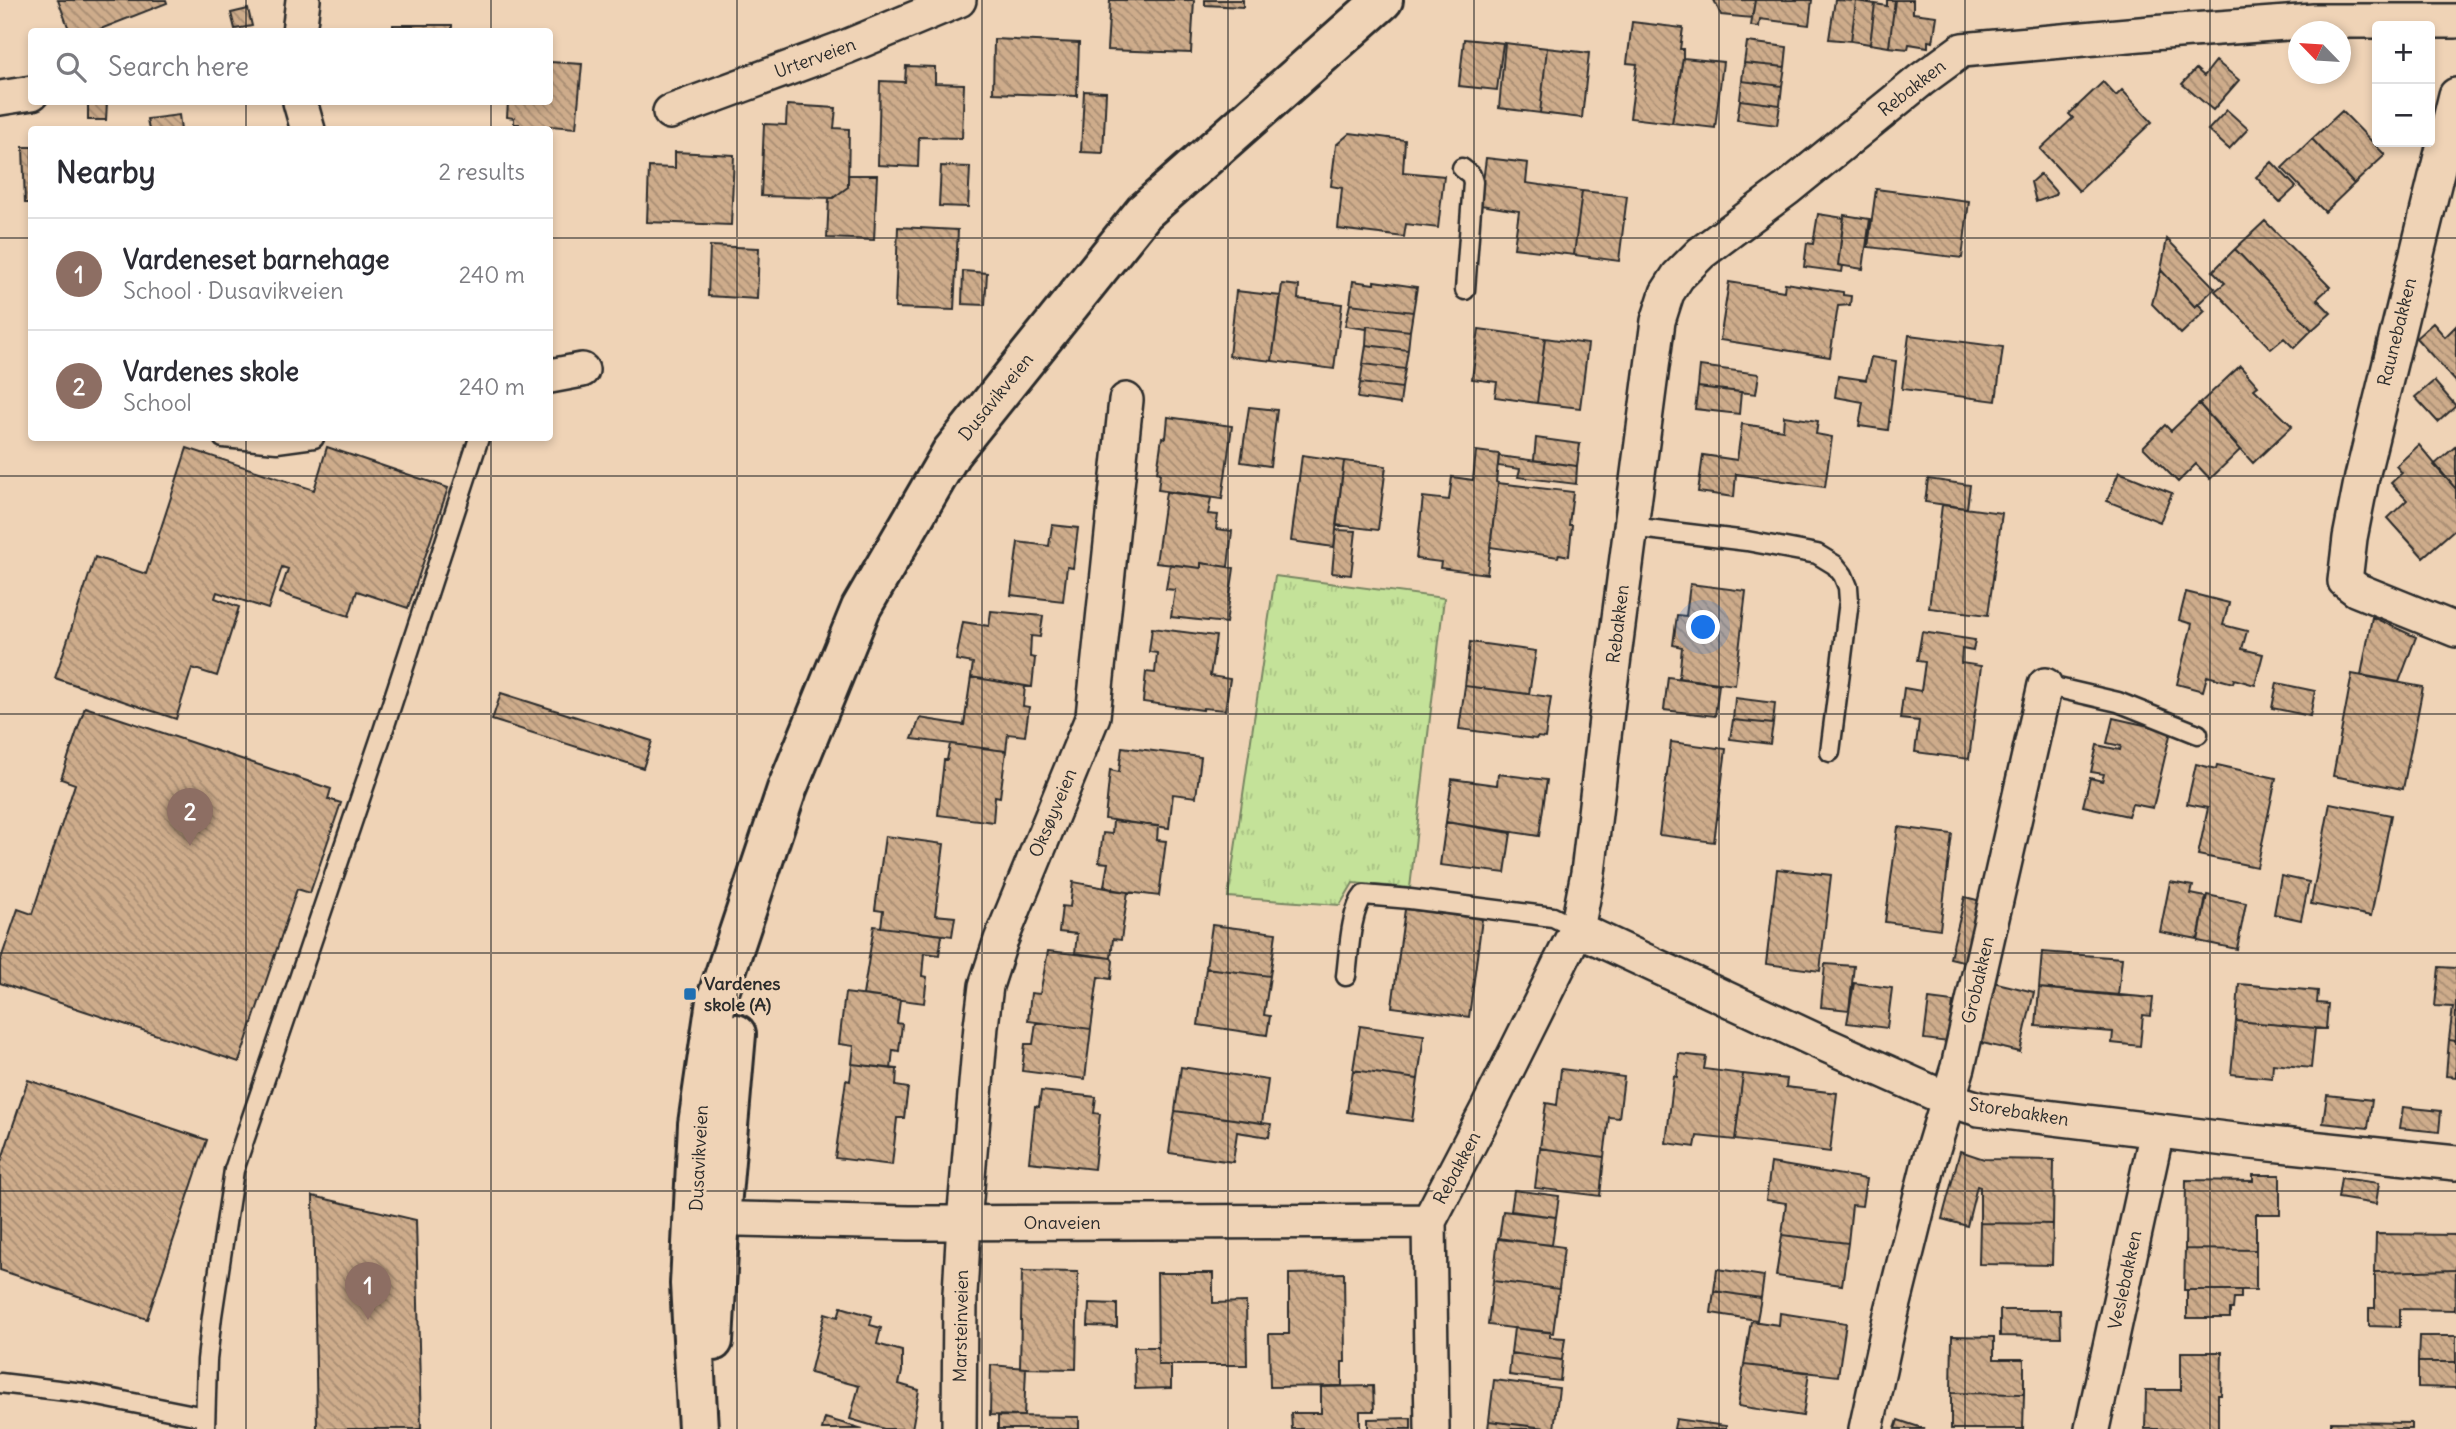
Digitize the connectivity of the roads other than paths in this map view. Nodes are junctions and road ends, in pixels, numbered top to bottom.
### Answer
1 (303, 0) edge
2 (959, 0) edge
3 (1377, 2) edge
4 (2456, 21) edge
5 (300, 28) edge
6 (28, 94) edge
7 (2456, 95) edge
8 (0, 98) edge
9 (301, 105) edge
10 (670, 113) dead end
11 (306, 126) edge
12 (1462, 168) dead end
13 (1465, 290) dead end
14 (582, 370) dead end
15 (553, 375) edge
16 (1126, 400) dead end
17 (255, 441) edge
18 (292, 441) edge
19 (478, 441) edge
20 (1631, 527) junction
21 (2456, 631) edge
22 (2045, 685) joint
23 (2198, 734) dead end
24 (1830, 752) dead end
25 (1577, 929) junction
26 (1346, 976) dead end
27 (1947, 1099) junction
28 (2157, 1131) junction
29 (2456, 1163) edge
30 (707, 1218) junction
31 (1429, 1221) junction
32 (964, 1222) junction
33 (0, 1383) edge
34 (204, 1423) edge
35 (698, 1429) edge
36 (707, 1429) edge
37 (959, 1429) edge
38 (1432, 1429) edge
39 (1866, 1429) edge
40 (2092, 1429) edge

1 - 5 street
2 - 10 street, Urterveien
3 - 30 main road, Dusavikveien
4 - 20 street, Rebakken
6 - 8 street
7 - 21 street, Raunebakken
9 - 11 street
12 - 13 lane
14 - 15 street
16 - 32 street, Oksøyveien
17 - 18 lane
19 - 34 lane
20 - 24 lane
20 - 25 street, Rebakken
22 - 23 lane, Grobakken
22 - 27 street, Grobakken
25 - 26 lane
25 - 27 street, Storebakken
25 - 31 street, Rebakken
27 - 28 street, Storebakken
27 - 39 street, Grobakken
28 - 29 street, Storebakken
28 - 40 street, Veslebakken
30 - 32 street, Onaveien
30 - 35 main road, Dusavikveien
30 - 36 main road, Dusavikveien
31 - 32 street, Onaveien
31 - 38 street, Rebakken
32 - 37 street, Marsteinveien
33 - 34 lane

